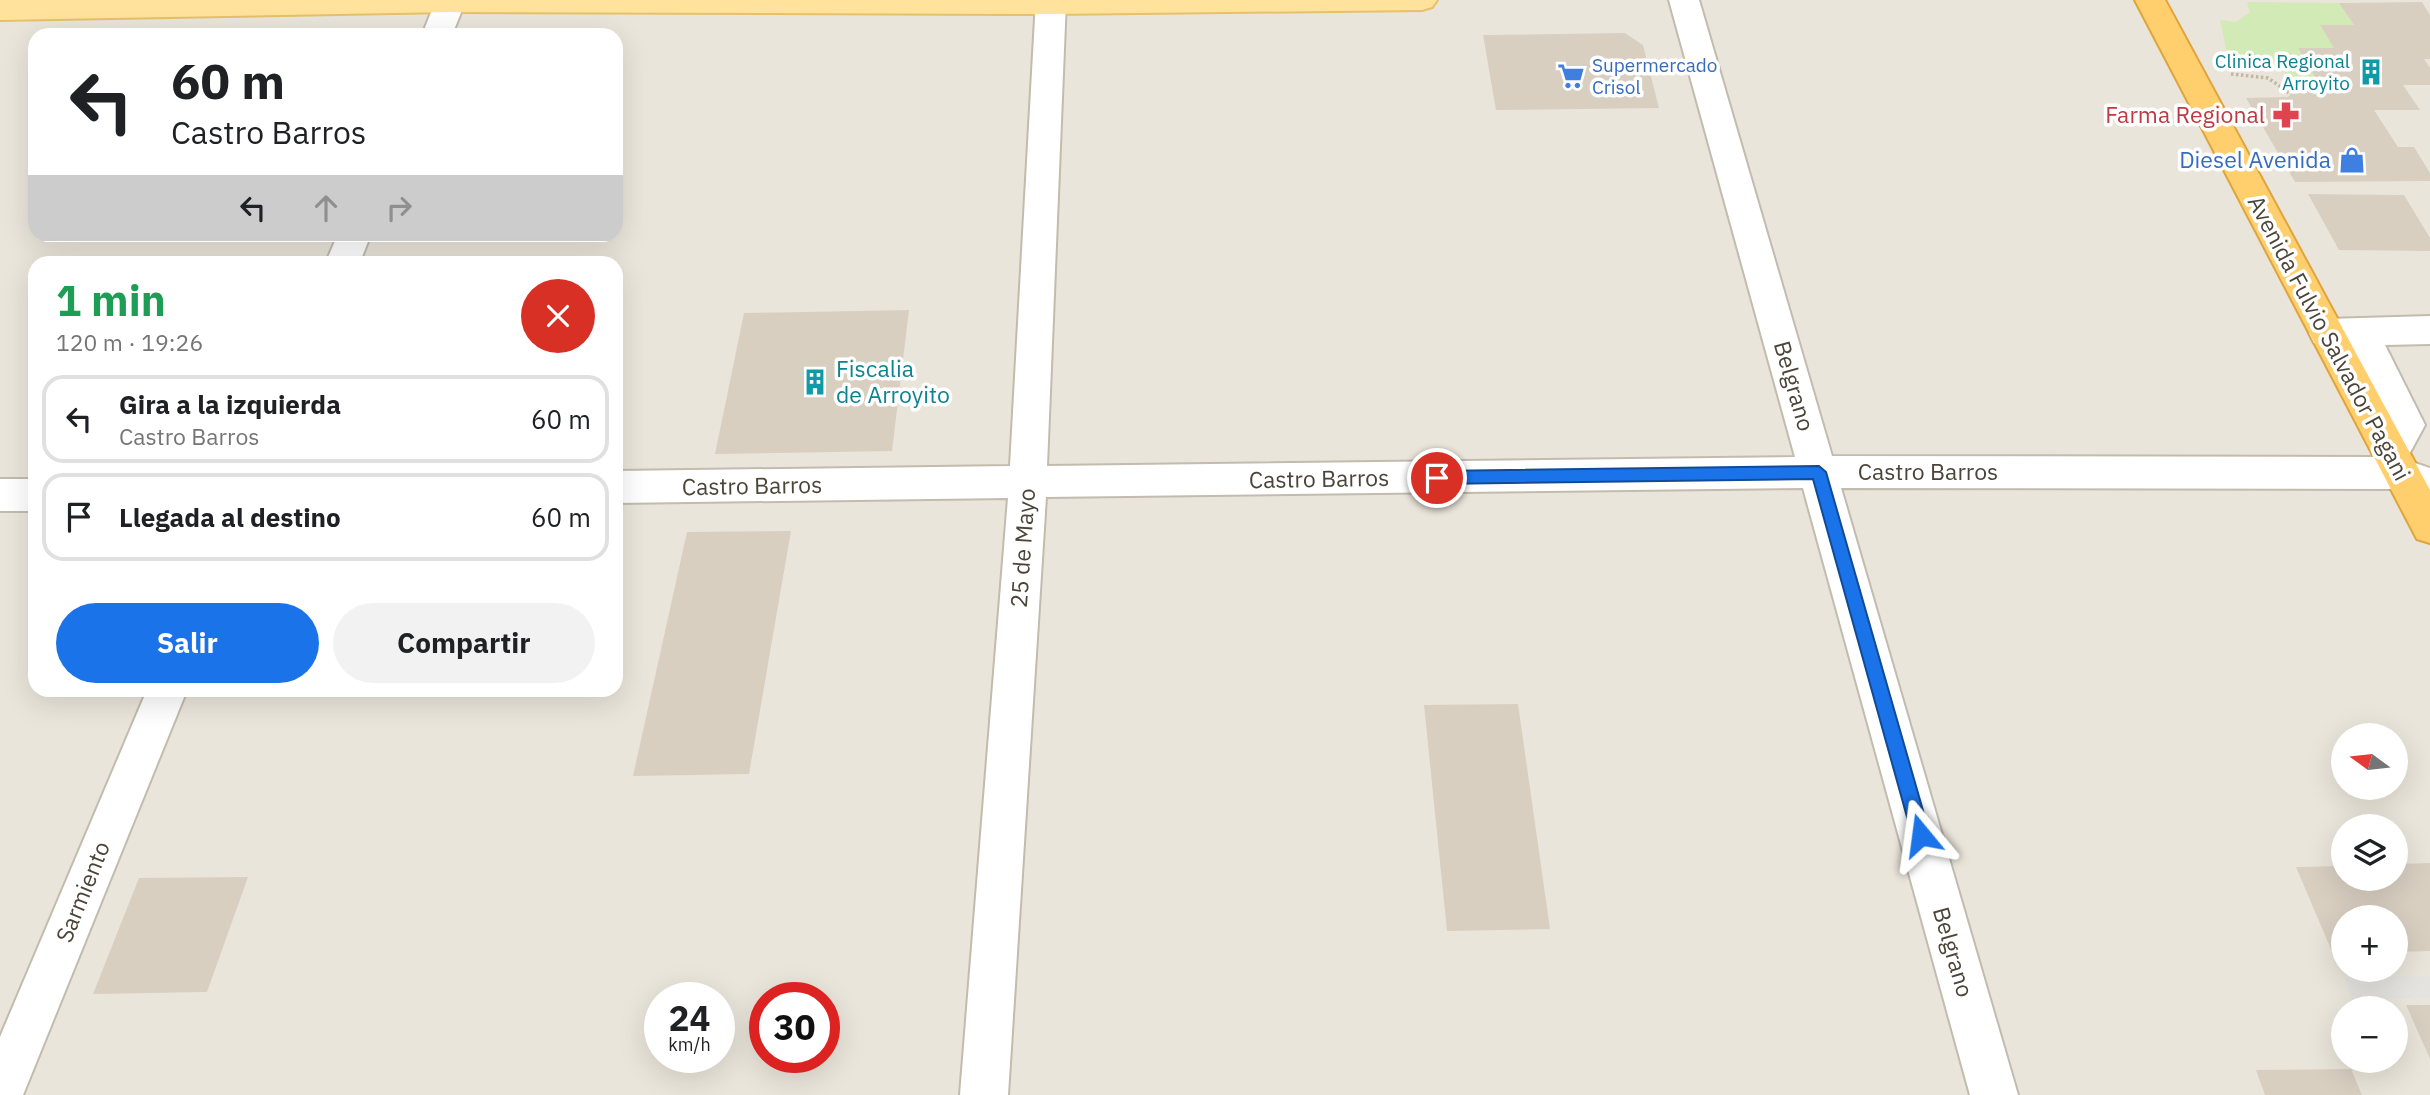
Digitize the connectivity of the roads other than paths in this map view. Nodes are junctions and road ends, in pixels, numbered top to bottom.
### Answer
1 (1422, 0) edge
2 (1684, 0) edge
3 (2150, 0) edge
4 (451, 1) edge
5 (1050, 2) edge
6 (0, 10) edge
7 (440, 28) edge
8 (2430, 330) edge
9 (2326, 333) junction
10 (2407, 470) edge
11 (1819, 472) junction
12 (1028, 483) junction
13 (623, 487) edge
14 (0, 495) edge
15 (28, 495) edge
16 (2430, 527) edge
17 (164, 697) edge
18 (0, 1094) edge
19 (984, 1095) edge
20 (1993, 1095) edge

1 - 5 main road
2 - 11 street, Belgrano
3 - 9 highway, Avenida Fulvio Salvador Pagani
4 - 5 main road
4 - 6 main road
4 - 7 street
5 - 12 street, 25 de Mayo
8 - 9 street
9 - 10 street
10 - 11 street, Castro Barros
10 - 16 highway, Avenida Fulvio Salvador Pagani
11 - 12 street, Castro Barros
11 - 20 street, Belgrano
12 - 13 street, Castro Barros
12 - 19 street, 25 de Mayo
14 - 15 street
17 - 18 street, Sarmiento

